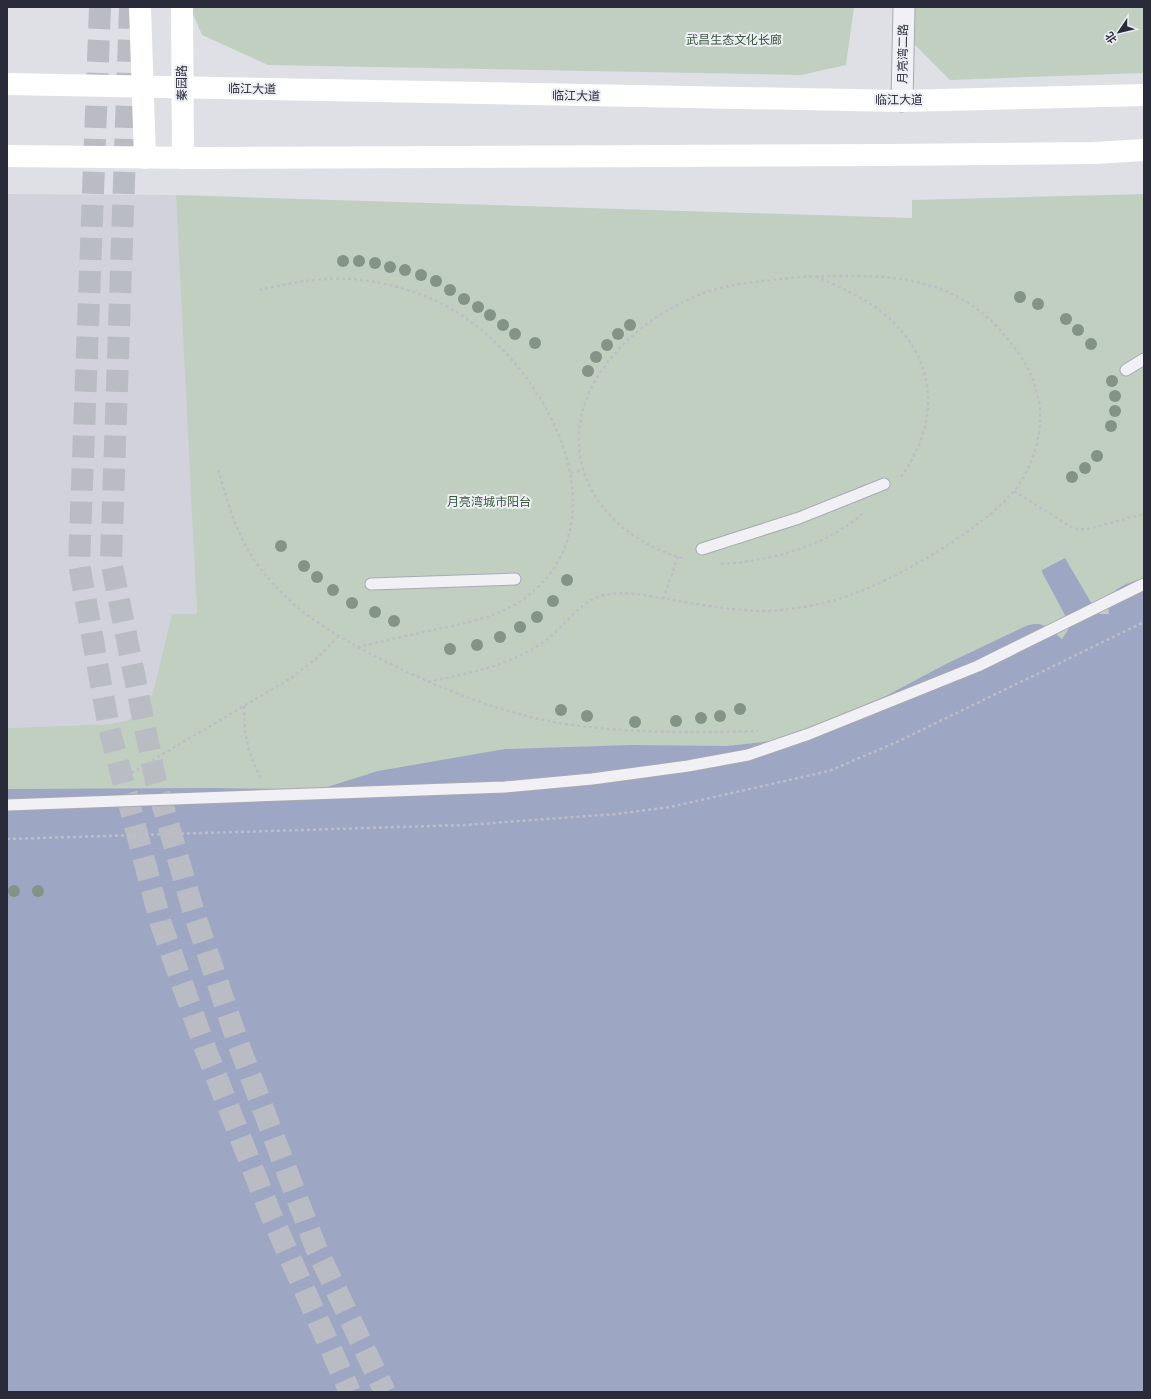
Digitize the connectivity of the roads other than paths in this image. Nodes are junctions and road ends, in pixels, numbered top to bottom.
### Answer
1 (140, 7) edge
2 (182, 7) edge
3 (904, 7) edge
4 (7, 84) edge
5 (143, 87) junction
6 (182, 88) junction
7 (1144, 95) edge
8 (902, 101) junction
9 (1144, 150) edge
10 (7, 156) edge
11 (145, 158) junction
12 (183, 158) junction
13 (1144, 359) edge
14 (1126, 370) dead end
15 (884, 484) dead end
16 (702, 549) dead end
17 (515, 579) dead end
18 (371, 584) dead end
19 (1144, 584) edge
20 (7, 805) edge

1 - 5 main road
2 - 6 main road, 秦园路
3 - 8 street, 月亮湾二路
4 - 5 main road, 临江大道
5 - 6 main road, 临江大道
5 - 11 main road
6 - 8 main road, 临江大道
6 - 12 main road, 秦园路
7 - 8 main road, 临江大道
9 - 12 main road
10 - 11 main road
11 - 12 main road
13 - 14 lane
15 - 16 lane
17 - 18 lane
19 - 20 lane

